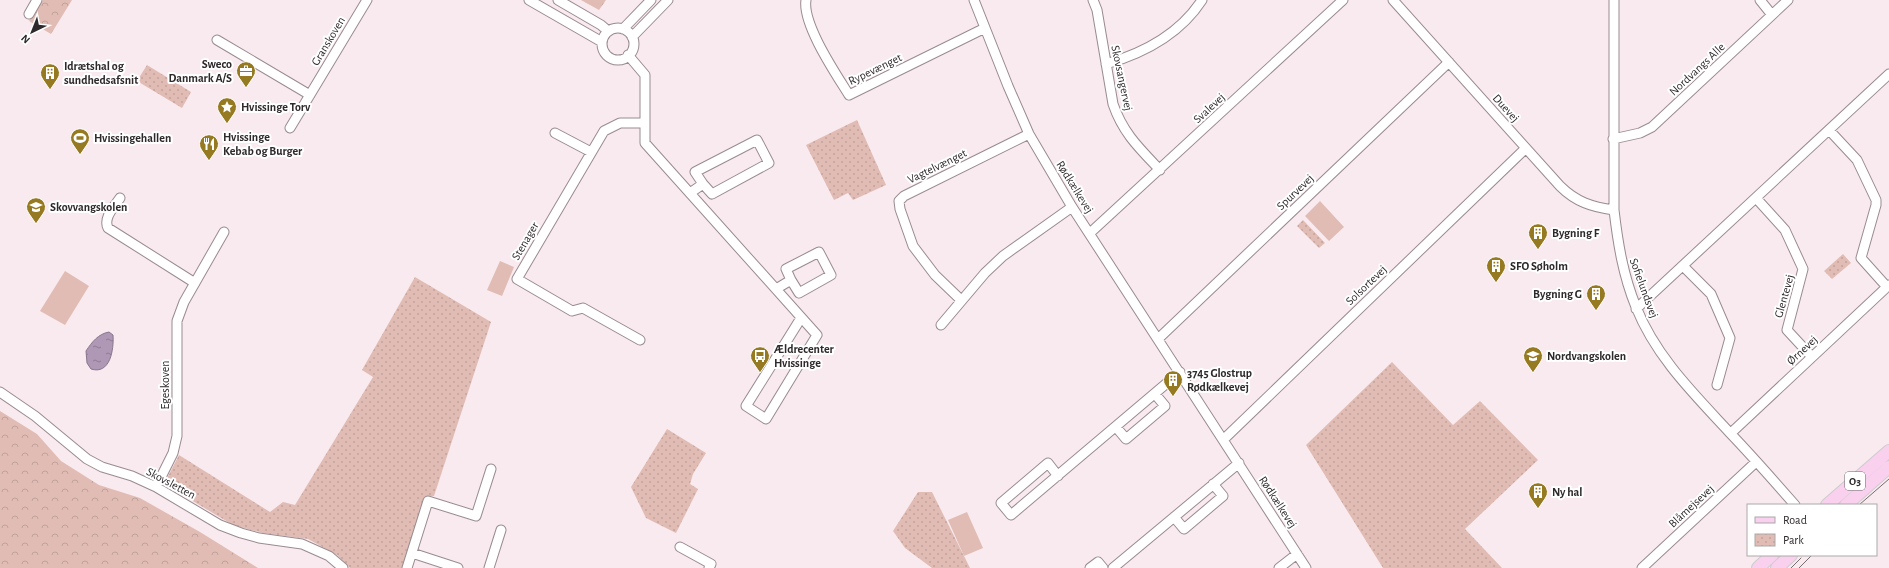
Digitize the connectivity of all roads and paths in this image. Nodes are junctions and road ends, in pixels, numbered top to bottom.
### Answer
1 (37, 0) edge
2 (367, 0) edge
3 (529, 0) edge
4 (558, 0) edge
5 (651, 0) edge
6 (668, 0) edge
7 (806, 0) edge
8 (974, 0) edge
9 (1093, 0) edge
10 (1202, 0) edge
11 (1343, 0) edge
12 (1393, 0) edge
13 (1614, 0) edge
14 (1760, 0) edge
15 (1788, 0) edge
16 (29, 14) dead end
17 (1772, 15) junction
18 (985, 28) junction
19 (623, 29) junction
20 (608, 31) junction
21 (632, 37) junction
22 (217, 40) dead end
23 (602, 42) junction
24 (628, 55) junction
25 (1449, 62) junction
26 (1106, 64) junction
27 (1889, 74) edge
28 (310, 95) junction
29 (644, 123) junction
30 (290, 128) dead end
31 (1829, 130) junction
32 (555, 133) dead end
33 (1029, 134) junction
34 (1613, 139) junction
35 (1526, 148) junction
36 (591, 152) junction
37 (1160, 170) junction
38 (703, 184) junction
39 (690, 193) junction
40 (120, 198) dead end
41 (1756, 198) junction
42 (1072, 207) junction
43 (1614, 210) junction
44 (224, 232) dead end
45 (1090, 233) junction
46 (1683, 266) junction
47 (792, 280) junction
48 (195, 283) junction
49 (1888, 286) edge
50 (776, 289) junction
51 (961, 300) junction
52 (1636, 309) junction
53 (801, 318) junction
54 (941, 325) dead end
55 (1158, 339) junction
56 (640, 340) dead end
57 (1812, 357) junction
58 (1180, 372) junction
59 (1717, 385) dead end
60 (0, 392) edge
61 (1155, 394) junction
62 (1116, 427) junction
63 (1731, 433) junction
64 (1223, 440) junction
65 (1889, 451) edge
66 (1756, 462) junction
67 (1239, 463) junction
68 (1889, 467) edge
69 (491, 469) dead end
70 (1058, 476) junction
71 (1213, 484) junction
72 (156, 487) junction
73 (1794, 504) edge
74 (1828, 504) edge
75 (1847, 504) edge
76 (1174, 517) junction
77 (501, 530) dead end
78 (680, 547) dead end
79 (412, 553) junction
80 (1297, 554) junction
81 (1771, 556) edge
82 (1790, 556) edge
83 (343, 568) edge
84 (407, 568) edge
85 (458, 568) edge
86 (489, 568) edge
87 (709, 568) edge
88 (1090, 568) edge
89 (1103, 568) edge
90 (1113, 568) edge
91 (1279, 568) edge
92 (1306, 568) edge
93 (1642, 568) edge
94 (1758, 568) edge
95 (1777, 568) edge

1 - 16 street
2 - 28 street, Granskoven
3 - 23 street
4 - 20 street
5 - 19 street
6 - 21 street
7 - 18 street, Rypevænget
8 - 18 street, Rødkælkevej
9 - 26 street, Skovsangervej
10 - 26 street
11 - 37 street, Svalevej
12 - 25 street, Duevej
13 - 34 street, Sofielundsvej
14 - 17 street
15 - 17 street, Nordvangs Alle
17 - 34 street, Nordvangs Alle
18 - 33 street, Rødkælkevej
19 - 20 street
19 - 21 street
20 - 23 street
21 - 24 street
22 - 28 street
23 - 24 street
24 - 29 street
25 - 35 street, Duevej
25 - 55 street, Spurvevej
26 - 37 street, Skovsangervej
27 - 31 street
28 - 30 street, Granskoven
29 - 36 street, Stenager
29 - 39 street
31 - 41 street
31 - 49 street
32 - 36 street
33 - 42 street, Rødkælkevej
33 - 51 street, Vagtelvænget
34 - 43 street, Sofielundsvej
35 - 43 street, Duevej
35 - 64 street, Solsortevej
36 - 56 street, Stenager
37 - 45 street, Svalevej
38 - 38 street
38 - 39 street
39 - 50 street
40 - 48 street
41 - 46 street
41 - 57 street, Glentevej
42 - 45 street, Rødkælkevej
42 - 51 street
43 - 52 street, Sofielundsvej
44 - 48 street, Egeskoven
45 - 55 street, Rødkælkevej
46 - 52 street
46 - 59 street
47 - 47 street
47 - 50 street
48 - 72 street, Egeskoven
49 - 57 street, Ørnevej
50 - 53 street
51 - 54 street
52 - 63 street, Sofielundsvej
53 - 53 street
55 - 58 street, Rødkælkevej
57 - 63 street, Ørnevej
58 - 61 street
58 - 64 street, Rødkælkevej
60 - 72 street, Skovsletten
61 - 62 street
61 - 62 street
62 - 70 street
63 - 66 street, Sofielundsvej
64 - 67 street, Rødkælkevej
65 - 74 main road, O3
66 - 73 street, Sofielundsvej
66 - 93 street, Blåmejsevej
67 - 71 street
67 - 80 street, Rødkælkevej
68 - 75 main road, O3
69 - 79 street
70 - 70 street
71 - 76 street
71 - 76 street
72 - 83 street, Skovsletten
76 - 90 street
77 - 86 street
78 - 87 street
79 - 84 street
79 - 85 street
80 - 91 street
80 - 92 street, Rødkælkevej
81 - 94 main road
82 - 95 main road
88 - 89 street

